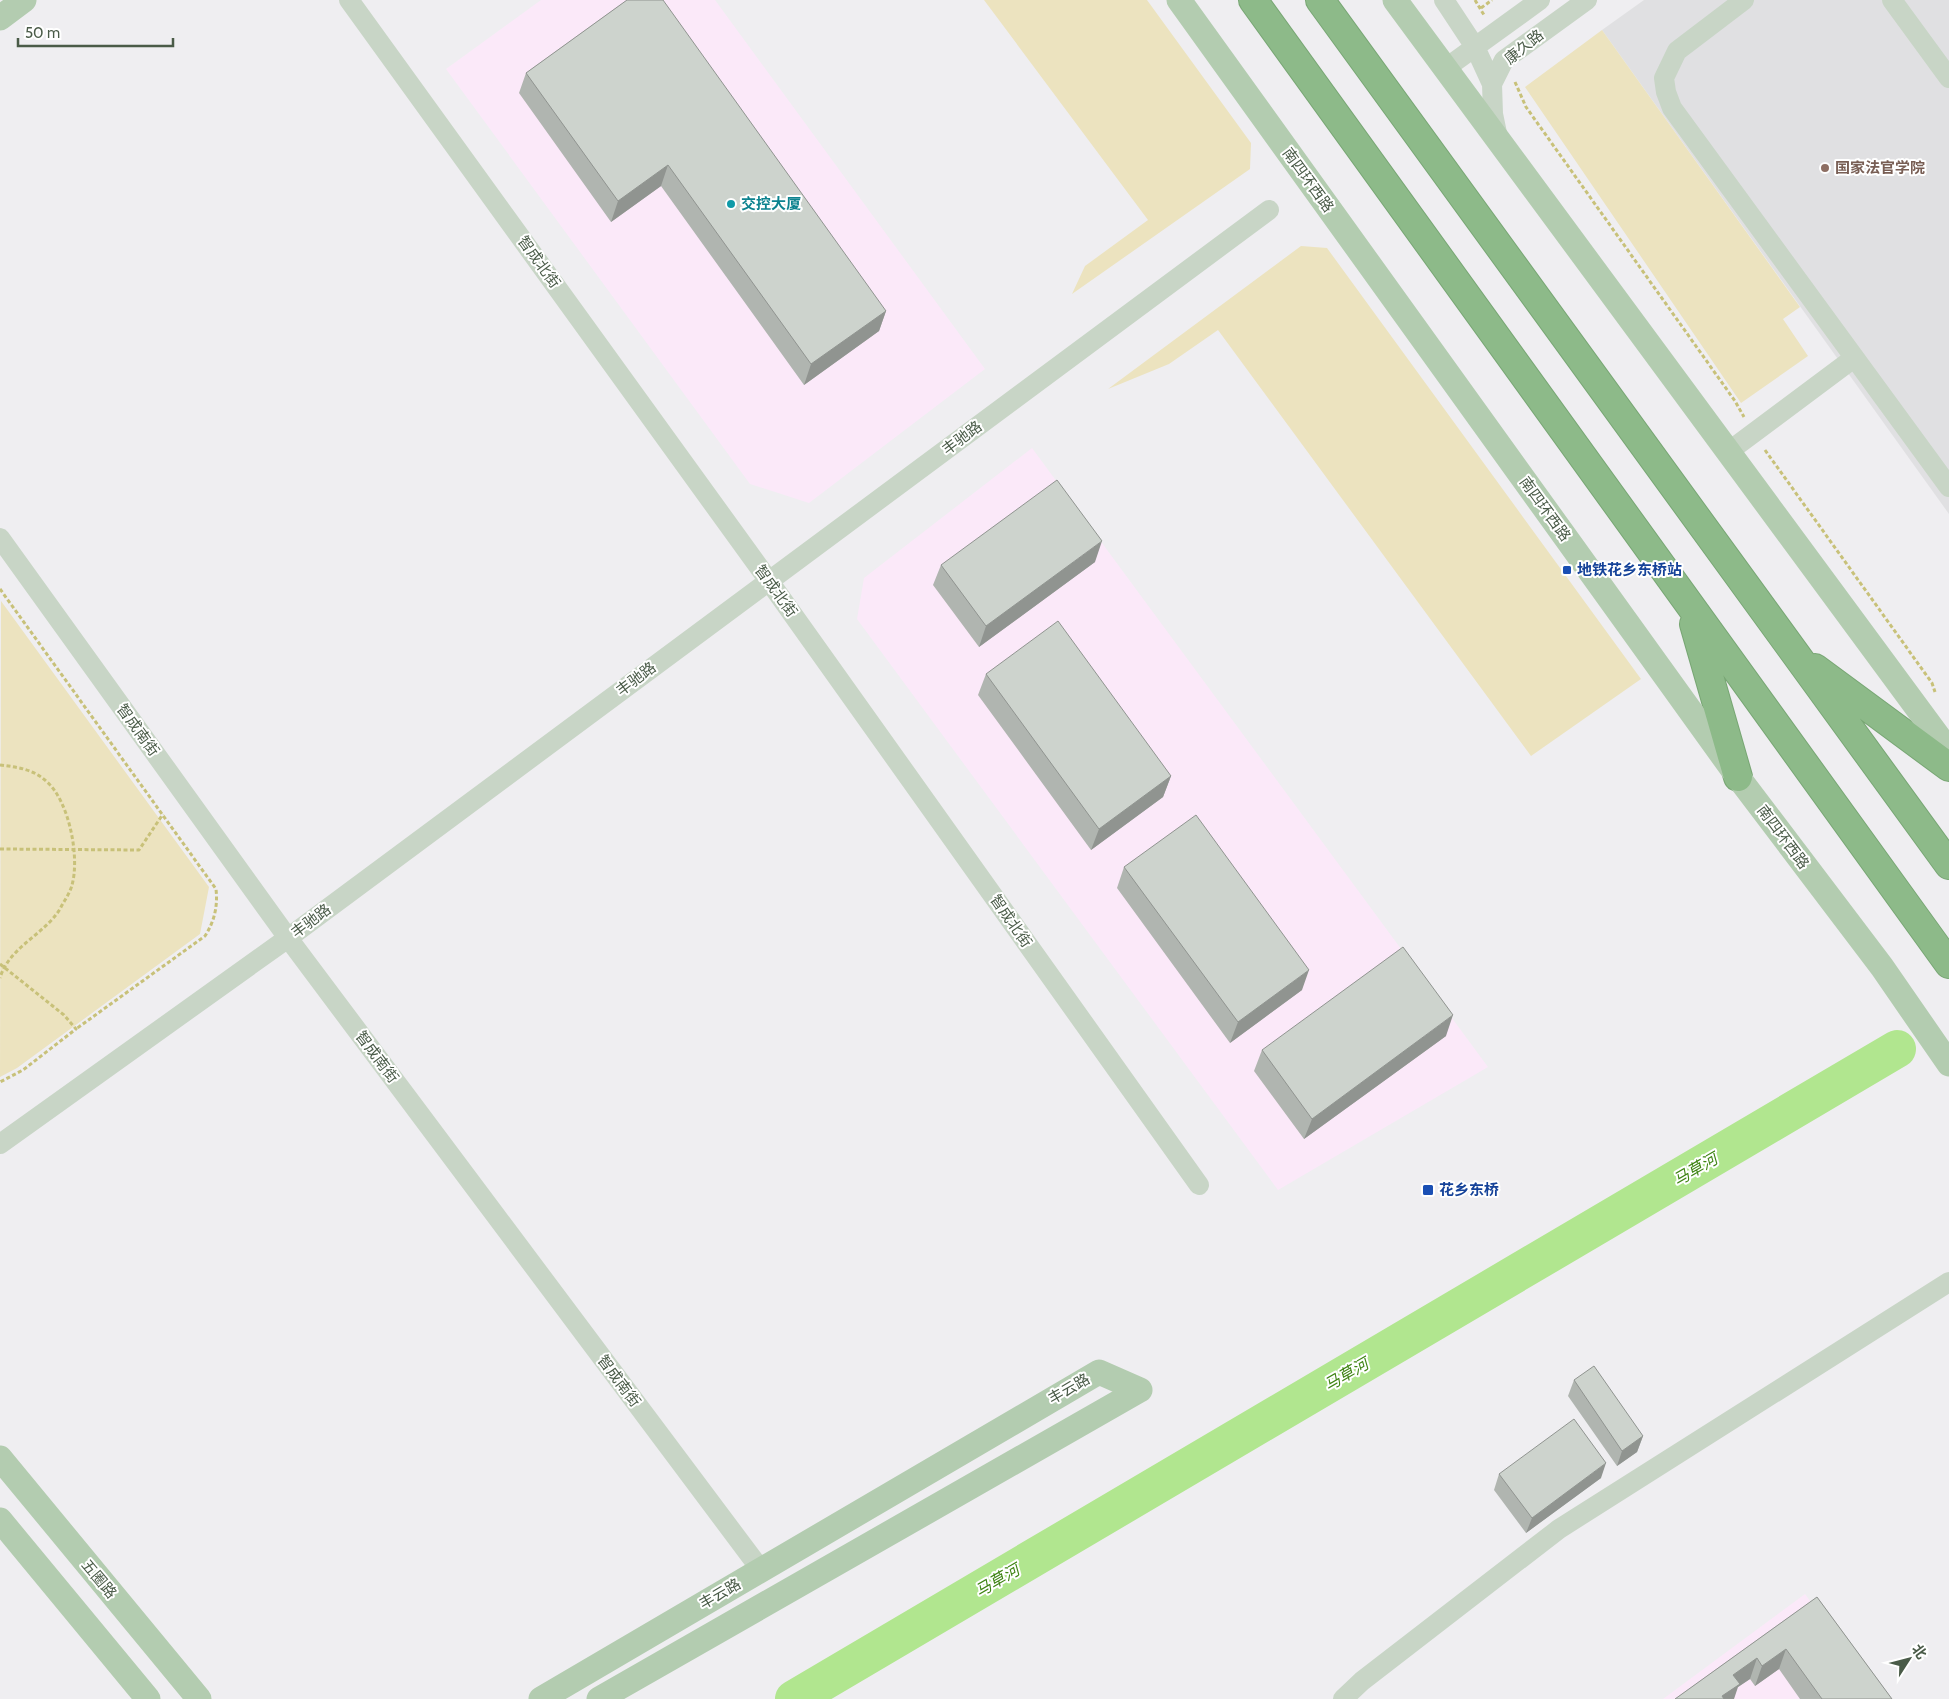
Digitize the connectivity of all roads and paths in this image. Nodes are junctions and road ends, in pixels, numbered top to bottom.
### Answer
1 (24, 0) edge
2 (349, 0) edge
3 (1179, 0) edge
4 (1253, 0) edge
5 (1320, 0) edge
6 (1395, 0) edge
7 (1444, 0) edge
8 (1475, 0) edge
9 (1492, 0) edge
10 (1540, 0) edge
11 (1587, 0) edge
12 (1744, 0) edge
13 (1892, 0) edge
14 (1481, 8) junction
15 (0, 18) edge
16 (1493, 34) junction
17 (1475, 47) junction
18 (1504, 60) junction
19 (1446, 68) junction
20 (1949, 78) edge
21 (1492, 84) junction
22 (1499, 142) junction
23 (1269, 210) dead end
24 (1854, 358) junction
25 (1753, 433) junction
26 (1728, 452) junction
27 (1949, 488) edge
28 (0, 538) edge
29 (769, 581) junction
30 (0, 589) edge
31 (1689, 605) junction
32 (1794, 653) junction
33 (1935, 693) dead end
34 (1949, 751) edge
35 (0, 765) edge
36 (1949, 767) edge
37 (1738, 777) junction
38 (162, 814) junction
39 (0, 850) edge
40 (73, 850) junction
41 (1949, 865) edge
42 (288, 938) junction
43 (0, 964) edge
44 (1949, 964) edge
45 (4, 968) junction
46 (0, 978) edge
47 (76, 1029) junction
48 (1949, 1064) edge
49 (0, 1082) edge
50 (0, 1144) edge
51 (1199, 1184) dead end
52 (1949, 1282) edge
53 (0, 1458) edge
54 (0, 1520) edge
55 (761, 1570) junction
56 (148, 1699) edge
57 (199, 1699) edge
58 (541, 1699) edge
59 (599, 1699) edge
60 (1343, 1699) edge

1 - 15 main road
2 - 29 street, 智成北街
3 - 37 main road, 南四环西路
4 - 31 highway
5 - 32 highway
6 - 19 main road
7 - 17 street
8 - 14 path
9 - 14 path
10 - 16 street, 康久路
11 - 18 street, 康久路
12 - 24 street
13 - 20 street
14 - 16 path
16 - 17 street, 康久路
17 - 19 street, 康久路
17 - 21 street
18 - 21 street, 康久路
18 - 25 path
19 - 22 main road
21 - 22 street
22 - 26 main road
23 - 29 street, 丰驰路
24 - 25 street
24 - 27 street
25 - 26 street
25 - 33 path
26 - 34 main road
28 - 42 street, 智成南街
29 - 42 street, 丰驰路
29 - 51 street, 智成北街
30 - 38 path
31 - 37 highway
31 - 44 highway
32 - 36 highway
32 - 41 highway
35 - 40 path
37 - 48 main road, 南四环西路
38 - 40 path
38 - 47 path
39 - 40 path
40 - 45 path
42 - 50 street, 丰驰路
42 - 55 street, 智成南街
43 - 45 path
45 - 46 path
45 - 47 path
47 - 49 path
52 - 60 street
53 - 57 main road, 五圈路
54 - 56 main road
55 - 58 main road, 丰云路
55 - 59 main road, 丰云路

